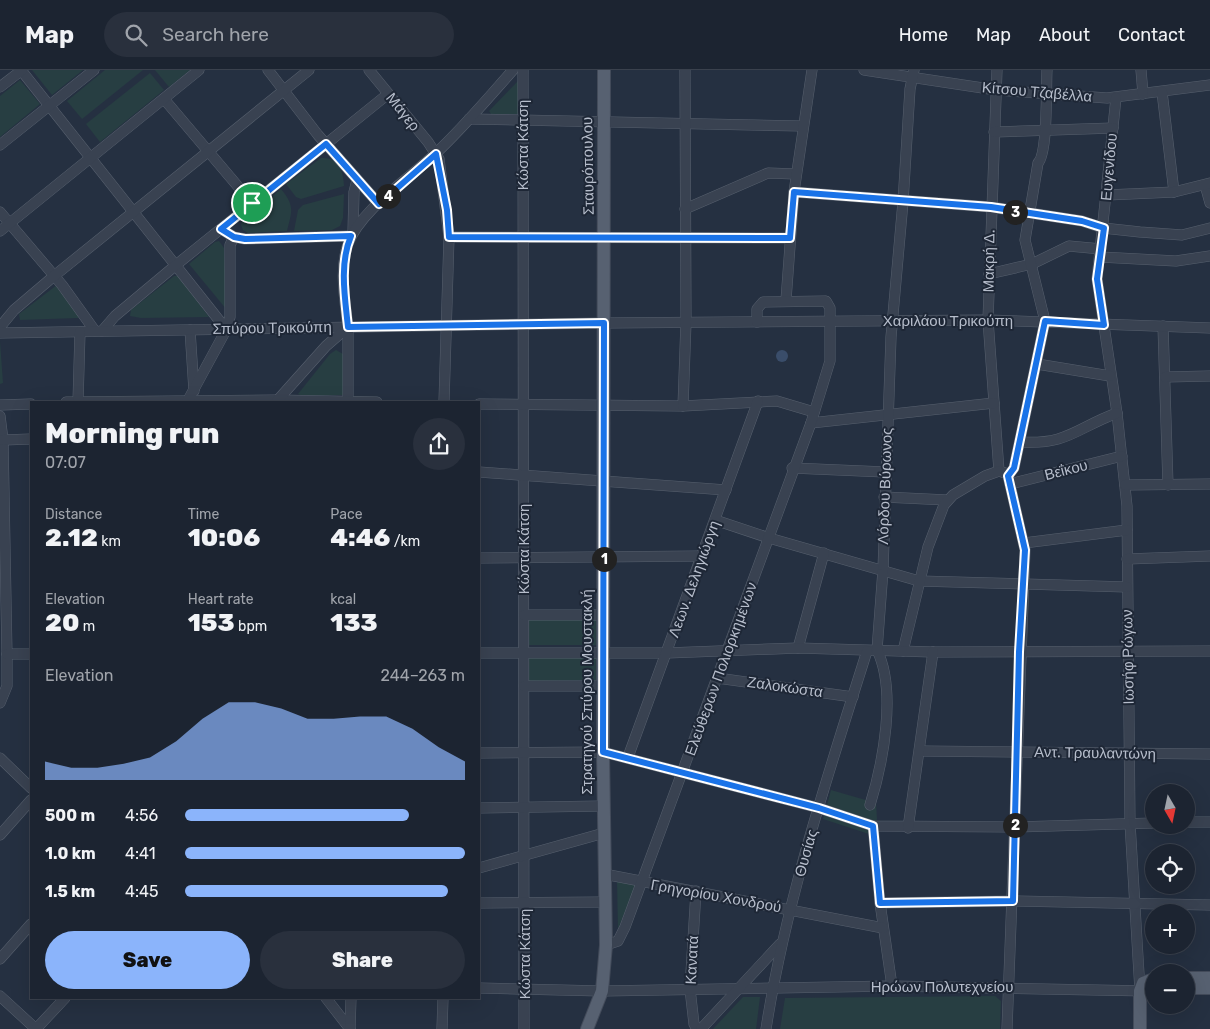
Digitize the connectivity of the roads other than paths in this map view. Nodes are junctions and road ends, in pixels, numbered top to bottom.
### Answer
1 (22, 70) edge
2 (94, 70) edge
3 (200, 70) edge
4 (268, 70) edge
5 (309, 70) edge
6 (369, 70) edge
7 (513, 70) edge
8 (523, 70) edge
9 (604, 70) edge
10 (685, 70) edge
11 (812, 70) edge
12 (864, 70) edge
13 (997, 70) edge
14 (1047, 70) edge
15 (1141, 70) edge
16 (913, 74) edge
17 (1210, 85) edge
18 (0, 87) edge
19 (996, 90) junction
20 (285, 91) junction
21 (1162, 92) junction
22 (388, 94) junction
23 (1046, 94) junction
24 (1143, 94) junction
25 (1116, 98) junction
26 (164, 99) junction
27 (50, 105) junction
28 (469, 119) junction
29 (523, 119) junction
30 (604, 120) junction
31 (686, 122) junction
32 (802, 126) junction
33 (1113, 128) junction
34 (1046, 130) junction
35 (994, 132) junction
36 (326, 144) junction
37 (0, 145) edge
38 (208, 152) junction
39 (436, 154) junction
40 (92, 158) junction
41 (796, 174) junction
42 (357, 180) junction
43 (1207, 184) edge
44 (794, 192) junction
45 (1174, 192) junction
46 (1107, 196) junction
47 (903, 202) junction
48 (1210, 202) edge
49 (252, 203) junction
50 (379, 204) junction
51 (991, 207) junction
52 (685, 209) junction
53 (0, 212) edge
54 (134, 212) junction
55 (1029, 214) junction
56 (10, 224) junction
57 (1104, 228) junction
58 (1210, 228) edge
59 (221, 229) junction
60 (0, 231) edge
61 (352, 234) junction
62 (234, 237) junction
63 (449, 237) junction
64 (524, 237) junction
65 (605, 237) junction
66 (685, 237) junction
67 (790, 238) junction
68 (1100, 253) junction
69 (1210, 256) edge
70 (1032, 264) junction
71 (176, 265) junction
72 (989, 274) junction
73 (54, 276) junction
74 (786, 300) junction
75 (988, 320) junction
76 (892, 321) junction
77 (1045, 321) junction
78 (686, 322) junction
79 (757, 322) junction
80 (831, 322) junction
81 (604, 323) junction
82 (524, 324) junction
83 (444, 325) junction
84 (1104, 325) junction
85 (0, 326) edge
86 (1163, 326) junction
87 (348, 327) junction
88 (1210, 328) edge
89 (226, 329) junction
90 (190, 330) junction
91 (98, 331) junction
92 (80, 332) junction
93 (0, 333) edge
94 (1037, 364) junction
95 (1110, 376) junction
96 (1210, 376) edge
97 (1165, 377) junction
98 (194, 391) junction
99 (758, 400) junction
100 (78, 401) edge
101 (189, 401) edge
102 (277, 401) edge
103 (348, 401) edge
104 (444, 401) edge
105 (524, 403) junction
106 (994, 403) junction
107 (30, 404) edge
108 (480, 404) edge
109 (0, 405) edge
110 (604, 405) junction
111 (684, 406) junction
112 (814, 412) junction
113 (1117, 413) junction
114 (887, 415) junction
115 (0, 416) edge
116 (811, 423) junction
117 (30, 439) edge
118 (3, 440) junction
119 (1020, 442) junction
120 (1122, 456) junction
121 (792, 468) junction
122 (480, 472) edge
123 (885, 472) junction
124 (524, 475) junction
125 (1006, 477) junction
126 (603, 481) junction
127 (1210, 484) edge
128 (1125, 485) junction
129 (1168, 485) junction
130 (726, 490) junction
131 (884, 497) junction
132 (948, 500) junction
133 (715, 520) junction
134 (1127, 530) junction
135 (769, 538) junction
136 (1024, 543) junction
137 (824, 553) junction
138 (702, 556) junction
139 (1210, 556) edge
140 (524, 557) junction
141 (604, 557) junction
142 (480, 558) edge
143 (1128, 559) junction
144 (3, 566) edge
145 (883, 570) junction
146 (919, 581) junction
147 (1024, 584) junction
148 (1128, 587) junction
149 (524, 615) junction
150 (603, 615) junction
151 (798, 648) junction
152 (728, 650) junction
153 (872, 650) junction
154 (903, 651) junction
155 (1210, 651) edge
156 (933, 652) junction
157 (1019, 652) junction
158 (1128, 652) junction
159 (480, 653) edge
160 (524, 653) junction
161 (603, 653) junction
162 (667, 653) junction
163 (7, 654) junction
164 (30, 654) edge
165 (717, 678) junction
166 (524, 686) junction
167 (603, 686) junction
168 (853, 697) junction
169 (0, 703) edge
170 (525, 751) junction
171 (920, 751) junction
172 (480, 752) edge
173 (603, 752) junction
174 (1016, 752) junction
175 (1130, 754) junction
176 (1210, 754) edge
177 (628, 757) junction
178 (0, 758) edge
179 (682, 772) junction
180 (30, 787) edge
181 (30, 801) edge
182 (870, 805) dead end
183 (604, 806) junction
184 (525, 807) junction
185 (480, 808) edge
186 (819, 808) junction
187 (1195, 822) edge
188 (1210, 822) edge
189 (1130, 823) junction
190 (1145, 823) edge
191 (873, 826) junction
192 (908, 828) junction
193 (1015, 828) junction
194 (604, 833) junction
195 (0, 835) edge
196 (525, 854) junction
197 (480, 868) edge
198 (604, 874) junction
199 (641, 882) junction
200 (696, 891) junction
201 (1013, 901) junction
202 (605, 902) junction
203 (480, 903) edge
204 (525, 903) junction
205 (880, 903) junction
206 (1136, 904) junction
207 (1210, 905) edge
208 (790, 910) junction
209 (30, 925) edge
210 (883, 928) junction
211 (781, 943) junction
212 (606, 944) junction
213 (0, 959) edge
214 (1145, 974) edge
215 (1195, 978) edge
216 (1210, 978) edge
217 (892, 986) junction
218 (480, 988) edge
219 (525, 988) junction
220 (772, 988) junction
221 (1009, 988) junction
222 (1195, 988) edge
223 (1210, 988) edge
224 (690, 989) junction
225 (736, 989) junction
226 (1145, 990) edge
227 (602, 991) junction
228 (0, 996) edge
229 (64, 999) edge
230 (327, 999) edge
231 (351, 999) edge
232 (443, 999) edge
233 (1145, 1001) edge
234 (1147, 1014) edge
235 (36, 1029) edge
236 (350, 1029) edge
237 (442, 1029) edge
238 (524, 1029) edge
239 (587, 1029) edge
240 (697, 1029) edge
241 (701, 1029) edge
242 (766, 1029) edge
243 (1008, 1029) edge
244 (1140, 1029) edge
245 (1147, 1029) edge

1 - 18 street
1 - 27 street
2 - 27 street
3 - 26 street
4 - 20 street
5 - 20 street
6 - 22 street, Μάγερ
7 - 28 street
8 - 29 street, Κώστα Κάτση
9 - 30 main road, Σταυρόπουλου
10 - 31 street
11 - 32 street
12 - 16 street, Κίτσου Τζαβέλλα
13 - 19 street, Μακρή Δ.
14 - 23 street
15 - 24 street
16 - 19 street, Κίτσου Τζαβέλλα
16 - 47 street, Λόρδου Βύρωνος
17 - 21 street, Κίτσου Τζαβέλλα
19 - 23 street, Κίτσου Τζαβέλλα
19 - 35 street, Μακρή Δ.
20 - 36 street
20 - 38 street
21 - 24 street, Κίτσου Τζαβέλλα
21 - 45 street
22 - 36 street
22 - 39 street, Μάγερ
23 - 25 street, Κίτσου Τζαβέλλα
23 - 34 street
24 - 25 street, Κίτσου Τζαβέλλα
25 - 33 street, Ευγενίδου
26 - 38 street
26 - 40 street
27 - 37 street
27 - 40 street
28 - 29 street
28 - 39 street
29 - 30 street
29 - 64 street, Κώστα Κάτση
30 - 31 street
30 - 65 main road, Σταυρόπουλου
31 - 32 street
31 - 52 street
32 - 41 street
33 - 34 street
33 - 46 street, Ευγενίδου
34 - 35 street
34 - 55 street
35 - 51 street, Μακρή Δ.
36 - 42 street
36 - 49 street
38 - 49 street
38 - 54 street
39 - 50 street
39 - 63 street
40 - 54 street
40 - 56 street
41 - 44 street
41 - 52 street
42 - 50 street
42 - 61 street
43 - 45 street
43 - 48 street
44 - 47 street
44 - 67 street
45 - 46 street
46 - 57 street, Ευγενίδου
47 - 51 street
47 - 76 street, Λόρδου Βύρωνος
49 - 59 street
50 - 61 street
51 - 55 street
51 - 72 street, Μακρή Δ.
52 - 66 street
53 - 56 street
54 - 71 street
54 - 73 street
55 - 57 street
55 - 70 street
56 - 60 street
56 - 73 street
57 - 58 street
57 - 68 street, Ευγενίδου
59 - 62 street
59 - 71 street
61 - 62 street
61 - 87 street
62 - 89 street
63 - 64 street
63 - 83 street
64 - 65 street
64 - 82 street, Κώστα Κάτση
65 - 66 street
65 - 81 main road, Σταυρόπουλου
66 - 67 street
66 - 78 street
67 - 74 street
68 - 69 street
68 - 70 street
68 - 84 street, Ευγενίδου
70 - 72 street
70 - 77 street
71 - 89 street
71 - 91 street
72 - 75 street, Μακρή Δ.
73 - 85 street
73 - 91 street
74 - 79 street
74 - 80 street
75 - 76 street, Χαριλάου Τρικούπη
75 - 77 street, Χαριλάου Τρικούπη
75 - 106 street, Μακρή Δ.
76 - 80 street, Χαριλάου Τρικούπη
76 - 114 street, Λόρδου Βύρωνος
77 - 84 street, Χαριλάου Τρικούπη
77 - 94 street
78 - 79 street, Χαριλάου Τρικούπη
78 - 81 street, Χαριλάου Τρικούπη
78 - 111 street
79 - 80 street, Χαριλάου Τρικούπη
80 - 112 street, Ελεύθερων Πολιορκημένων
81 - 82 street, Σπύρου Τρικούπη
81 - 110 main road, Στρατηγού Σπύρου Μουστακλή
82 - 83 street, Σπύρου Τρικούπη
82 - 105 street, Κώστα Κάτση
83 - 87 street, Σπύρου Τρικούπη
83 - 104 street
84 - 86 street, Χαριλάου Τρικούπη
84 - 95 street, Ιωσήφ Ρώγων
86 - 88 street, Χαριλάου Τρικούπη
86 - 97 street
87 - 89 street, Σπύρου Τρικούπη
87 - 102 street
87 - 103 street
89 - 90 street, Σπύρου Τρικούπη
89 - 98 street
90 - 91 street, Σπύρου Τρικούπη
90 - 98 street
91 - 92 street, Σπύρου Τρικούπη
92 - 93 street, Σπύρου Τρικούπη
92 - 100 street
94 - 95 street
94 - 119 street
95 - 113 street, Ιωσήφ Ρώγων
96 - 97 street
97 - 129 street
98 - 101 street
99 - 111 street
99 - 112 street
99 - 130 street, Λεων. Δεληγιώργη
105 - 108 street
105 - 110 street
105 - 124 street, Κώστα Κάτση
106 - 114 street
106 - 125 street, Μακρή Δ.
107 - 109 street
110 - 111 street
110 - 126 main road, Στρατηγού Σπύρου Μουστακλή
112 - 116 street, Ελεύθερων Πολιορκημένων
113 - 119 street
113 - 120 street, Ιωσήφ Ρώγων
114 - 116 street
114 - 123 street, Λόρδου Βύρωνος
115 - 118 street
116 - 121 street, Ελεύθερων Πολιορκημένων
117 - 118 street
118 - 144 street
119 - 125 street
120 - 125 street, Βεΐκου
120 - 128 street, Ιωσήφ Ρώγων
121 - 123 street
121 - 135 street, Ελεύθερων Πολιορκημένων
122 - 124 street
123 - 131 street, Λόρδου Βύρωνος
124 - 126 street
124 - 140 street, Κώστα Κάτση
125 - 132 street, Βεΐκου
125 - 136 street, Μακρή Δ.
126 - 130 street
126 - 141 main road, Στρατηγού Σπύρου Μουστακλή
127 - 129 street
128 - 129 street
128 - 134 street, Ιωσήφ Ρώγων
130 - 133 street, Λεων. Δεληγιώργη
131 - 132 street
131 - 145 street, Λόρδου Βύρωνος
132 - 146 street
133 - 135 street
133 - 138 street, Λεων. Δεληγιώργη
134 - 136 street
134 - 143 street, Ιωσήφ Ρώγων
135 - 137 street
135 - 152 street, Ελεύθερων Πολιορκημένων
136 - 147 street, Μακρή Δ.
137 - 145 street
137 - 151 street
138 - 141 street
138 - 162 street, Λεων. Δεληγιώργη
139 - 143 street
140 - 141 street
140 - 142 street
140 - 149 street, Κώστα Κάτση
141 - 150 main road, Στρατηγού Σπύρου Μουστακλή
143 - 148 street, Ιωσήφ Ρώγων
144 - 163 street
145 - 146 street
145 - 153 street, Λόρδου Βύρωνος
146 - 147 street
146 - 154 street
147 - 148 street
147 - 157 street, Μακρή Δ.
148 - 158 street, Ιωσήφ Ρώγων
149 - 150 street
149 - 160 street, Κώστα Κάτση
150 - 161 main road, Στρατηγού Σπύρου Μουστακλή
151 - 152 street
151 - 153 street
152 - 162 street
152 - 165 street, Ελεύθερων Πολιορκημένων
153 - 154 street
153 - 168 street, Θυσίας
153 - 182 street
154 - 156 street
155 - 158 street
156 - 157 street
156 - 171 street
157 - 158 street
157 - 174 street, Μακρή Δ.
158 - 175 street, Ιωσήφ Ρώγων
159 - 160 street
160 - 161 street
160 - 166 street, Κώστα Κάτση
161 - 162 street
161 - 167 main road, Στρατηγού Σπύρου Μουστακλή
162 - 177 street, Λεων. Δεληγιώργη
163 - 164 street
163 - 169 street
165 - 168 street, Ζαλοκώστα
165 - 179 street, Ελεύθερων Πολιορκημένων
166 - 167 street
166 - 170 street, Κώστα Κάτση
167 - 173 main road, Στρατηγού Σπύρου Μουστακλή
168 - 186 street, Θυσίας
170 - 172 street
170 - 173 street
170 - 184 street, Κώστα Κάτση
171 - 174 street, Αντ. Τραυλαντώνη
171 - 192 street
173 - 177 street
173 - 183 main road, Στρατηγού Σπύρου Μουστακλή
174 - 175 street, Αντ. Τραυλαντώνη
174 - 193 street, Μακρή Δ.
175 - 176 street, Αντ. Τραυλαντώνη
175 - 189 street, Ιωσήφ Ρώγων
177 - 179 street
178 - 180 street
179 - 186 street
179 - 199 street, Ελεύθερων Πολιορκημένων
181 - 195 street
183 - 184 street
183 - 194 main road, Στρατηγού Σπύρου Μουστακλή
184 - 185 street
184 - 196 street, Κώστα Κάτση
186 - 191 street
186 - 208 street, Θυσίας
187 - 188 street
189 - 190 street
189 - 193 street
189 - 206 street, Ιωσήφ Ρώγων
191 - 192 street
191 - 205 street
192 - 193 street
193 - 201 street, Μακρή Δ.
194 - 196 street
194 - 198 main road, Στρατηγού Σπύρου Μουστακλή
196 - 197 street
196 - 204 street, Κώστα Κάτση
198 - 199 street, Γρηγορίου Χονδρού
198 - 202 main road, Στρατηγού Σπύρου Μουστακλή
199 - 200 street, Γρηγορίου Χονδρού
199 - 212 street, Ελεύθερων Πολιορκημένων
200 - 208 street, Γρηγορίου Χονδρού
200 - 224 street, Κανατά
201 - 205 street
201 - 206 street
201 - 221 street, Μακρή Δ.
202 - 204 street
202 - 212 main road, Στρατηγού Σπύρου Μουστακλή
203 - 204 street
204 - 219 street, Κώστα Κάτση
205 - 210 street
206 - 207 street
206 - 214 street, Ιωσήφ Ρώγων
208 - 210 street, Γρηγορίου Χονδρού
208 - 211 street, Θυσίας
209 - 213 street
210 - 217 street
211 - 220 street, Θυσίας
211 - 225 street
212 - 227 main road, Στρατηγού Σπύρου Μουστακλή
215 - 216 main road
217 - 220 street, Ηρώων Πολυτεχνείου
217 - 221 street, Ηρώων Πολυτεχνείου
218 - 219 street, Ηρώων Πολυτεχνείου
219 - 227 street, Ηρώων Πολυτεχνείου
219 - 238 street, Κώστα Κάτση
220 - 225 street, Ηρώων Πολυτεχνείου
220 - 242 street, Θυσίας
221 - 226 street, Ηρώων Πολυτεχνείου
221 - 243 street, Μακρή Δ.
222 - 223 main road
224 - 225 street, Ηρώων Πολυτεχνείου
224 - 227 street, Ηρώων Πολυτεχνείου
224 - 240 street, Κανατά
225 - 241 street
227 - 239 main road, Στρατηγού Σπύρου Μουστακλή
228 - 235 street
229 - 235 street
230 - 236 street
231 - 236 street
232 - 237 street
233 - 244 main road
234 - 245 main road

